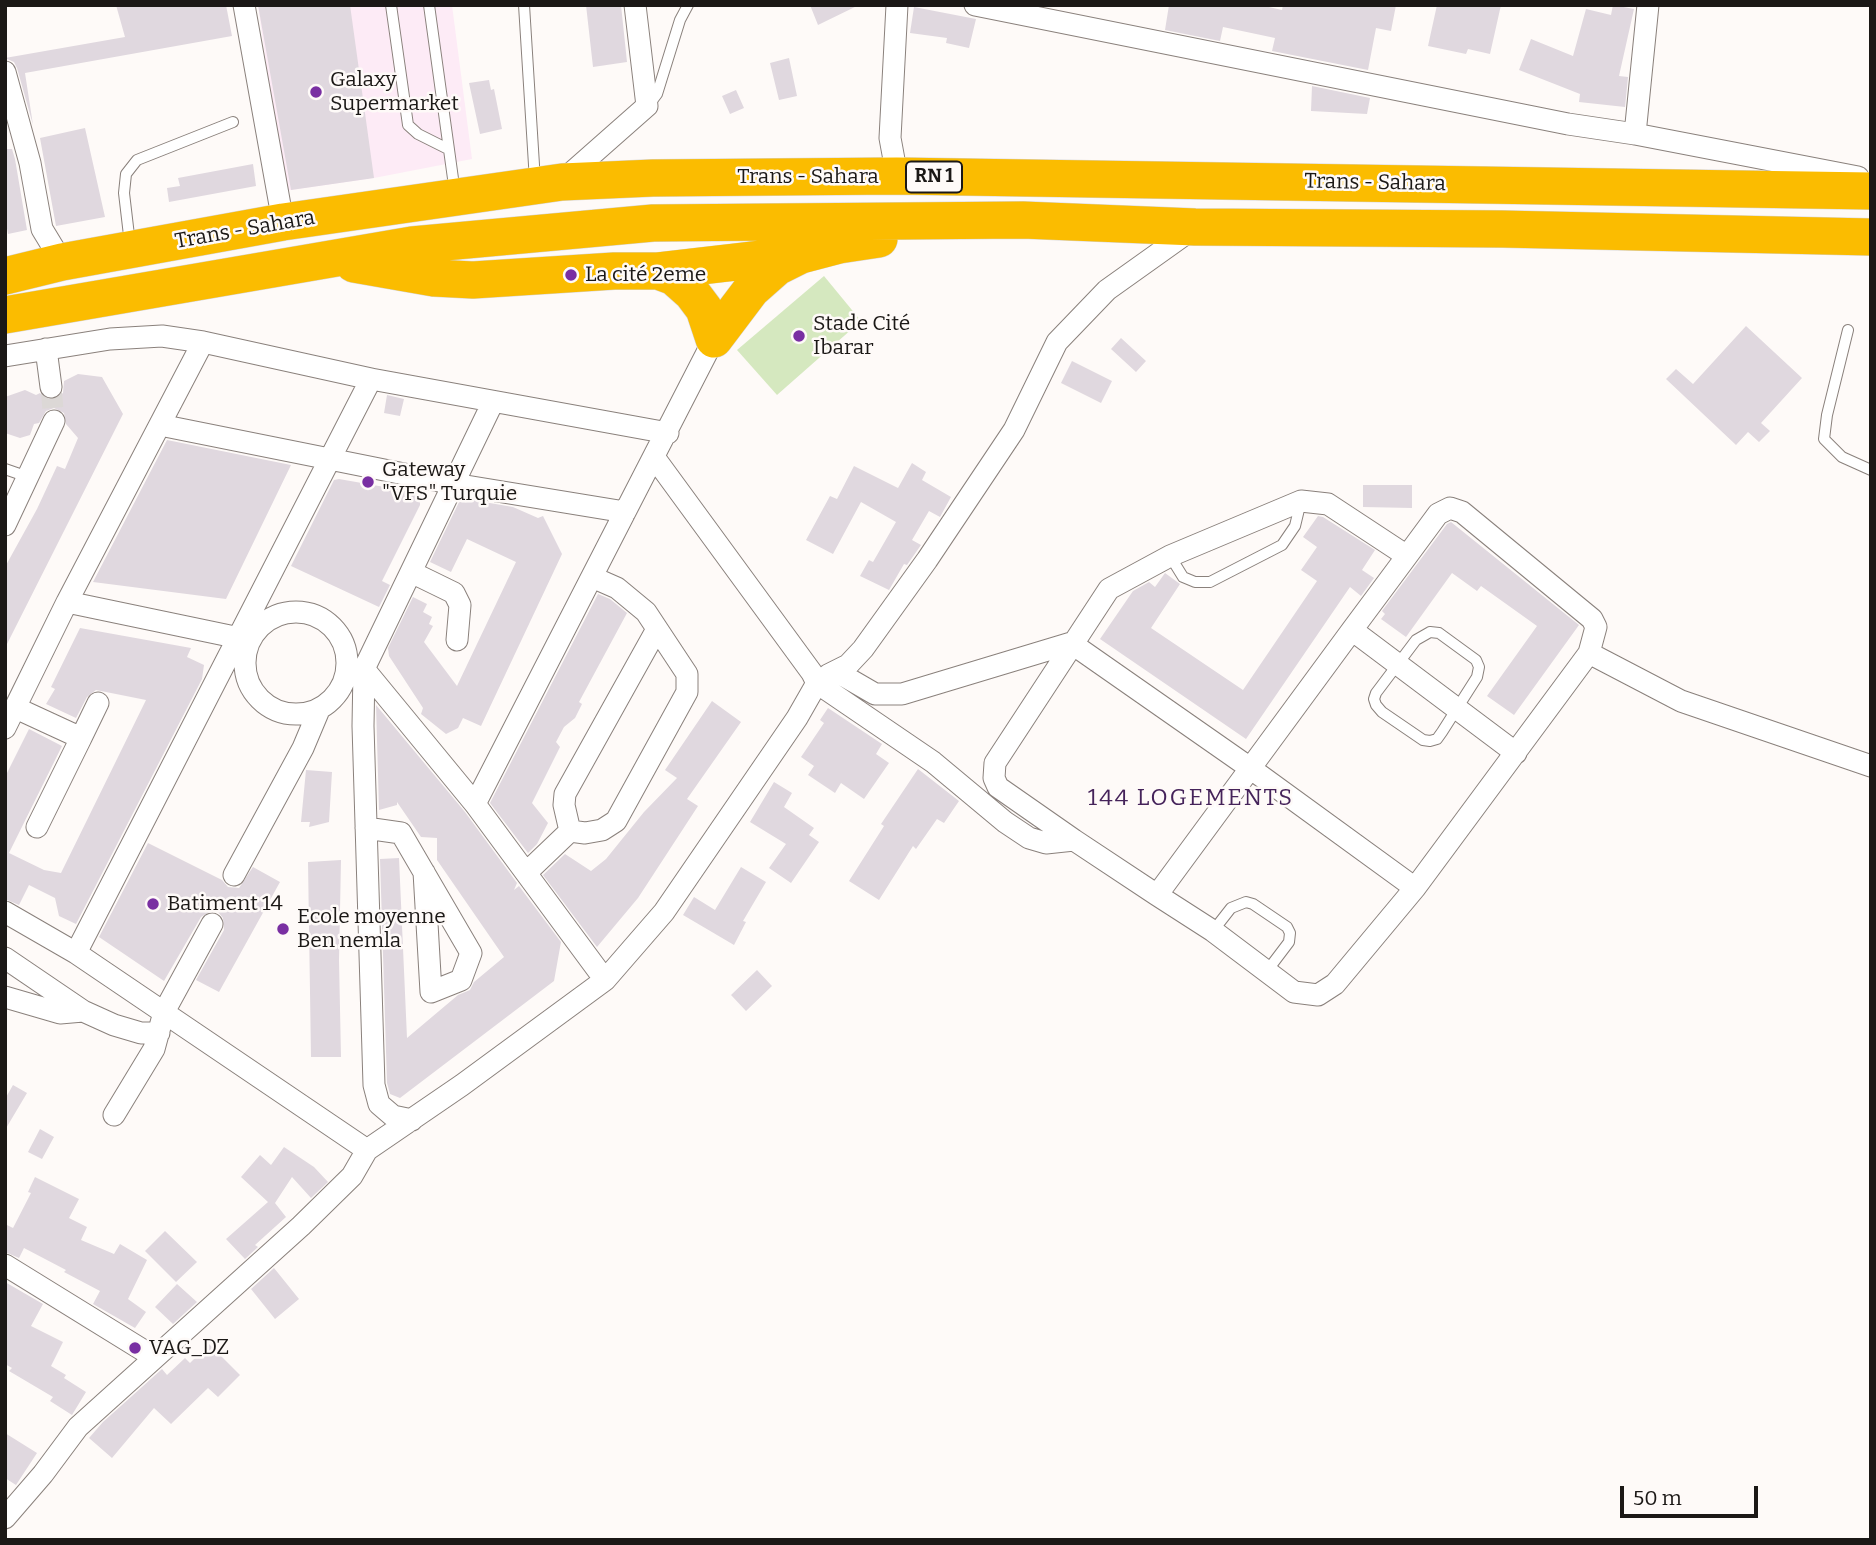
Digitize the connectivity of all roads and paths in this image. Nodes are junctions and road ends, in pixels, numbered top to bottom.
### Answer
1 (244, 5) edge
2 (391, 5) edge
3 (429, 5) edge
4 (524, 5) edge
5 (635, 5) edge
6 (688, 5) edge
7 (897, 5) edge
8 (975, 5) edge
9 (1648, 5) edge
10 (5, 72) edge
11 (647, 106) junction
12 (233, 122) dead end
13 (1634, 134) junction
14 (448, 149) junction
15 (897, 176) junction
16 (1871, 179) edge
17 (549, 184) junction
18 (1871, 191) edge
19 (456, 197) junction
20 (1023, 220) junction
21 (283, 222) junction
22 (1195, 227) junction
23 (1785, 235) junction
24 (1871, 237) edge
25 (130, 250) junction
26 (801, 255) junction
27 (325, 259) junction
28 (62, 262) junction
29 (1871, 263) edge
30 (658, 271) junction
31 (5, 276) edge
32 (5, 315) edge
33 (1848, 330) dead end
34 (714, 339) junction
35 (203, 342) junction
36 (46, 349) junction
37 (5, 356) edge
38 (371, 379) junction
39 (51, 387) tunnel mouth
40 (494, 402) junction
41 (54, 421) tunnel mouth
42 (159, 425) junction
43 (668, 433) junction
44 (654, 457) junction
45 (329, 458) junction
46 (5, 470) edge
47 (1871, 470) edge
48 (28, 477) junction
49 (454, 484) junction
50 (1301, 501) junction
51 (625, 512) junction
52 (5, 525) edge
53 (1170, 556) junction
54 (1407, 556) junction
55 (411, 572) junction
56 (592, 577) junction
57 (67, 602) junction
58 (657, 629) junction
59 (1352, 630) junction
60 (245, 638) junction
61 (457, 640) dead end
62 (1072, 643) junction
63 (1589, 653) junction
64 (1399, 663) junction
65 (356, 669) junction
66 (837, 672) junction
67 (814, 678) junction
68 (98, 703) dead end
69 (1458, 707) junction
70 (16, 708) junction
71 (319, 710) junction
72 (5, 728) edge
73 (81, 738) junction
74 (1516, 753) junction
75 (1871, 766) edge
76 (1250, 768) junction
77 (475, 804) junction
78 (37, 827) dead end
79 (366, 828) junction
80 (570, 831) junction
81 (1074, 839) junction
82 (424, 872) junction
83 (526, 873) junction
84 (234, 875) dead end
85 (1415, 888) junction
86 (1157, 895) junction
87 (5, 912) edge
88 (212, 923) dead end
89 (1213, 931) junction
90 (76, 953) junction
91 (5, 958) edge
92 (1267, 971) junction
93 (606, 980) junction
94 (5, 997) edge
95 (83, 1011) junction
96 (161, 1022) junction
97 (114, 1115) dead end
98 (412, 1120) junction
99 (367, 1150) junction
100 (5, 1265) edge
101 (154, 1357) junction
102 (5, 1518) edge

1 - 21 street
2 - 14 lane
3 - 14 lane
4 - 17 lane
5 - 11 street
6 - 11 lane
7 - 15 street
8 - 13 street
9 - 13 street
10 - 28 street
11 - 17 street
12 - 25 lane
13 - 16 street
14 - 19 lane
15 - 17 highway, Trans - Sahara / RN 1
15 - 18 highway, Trans - Sahara / RN 1
17 - 19 highway, Trans - Sahara / RN 1
19 - 21 highway, Trans - Sahara / RN 1
20 - 22 highway, Trans - Sahara / RN 1
20 - 26 highway
20 - 27 highway, Trans - Sahara / RN 1
21 - 25 highway, Trans - Sahara / RN 1
22 - 23 highway, Trans - Sahara / RN 1
22 - 66 street
23 - 24 highway, Trans - Sahara / RN 1
23 - 29 highway
25 - 28 highway, Trans - Sahara / RN 1
26 - 30 highway
26 - 34 highway
27 - 30 highway
27 - 32 highway, Trans - Sahara / RN 1
28 - 31 highway, Trans - Sahara / RN 1
30 - 34 highway
33 - 47 lane
34 - 43 street
35 - 36 street
35 - 38 street
35 - 42 street
36 - 37 street
36 - 39 street
38 - 40 street
38 - 45 street
40 - 43 street
40 - 49 street
41 - 48 street
42 - 45 street
42 - 57 street
43 - 44 street
44 - 51 street
44 - 67 street
45 - 49 street
45 - 60 street
46 - 48 lane
48 - 52 street
49 - 51 street
49 - 55 street
50 - 53 street
50 - 53 lane
50 - 54 street
51 - 56 street
53 - 62 street
54 - 59 street
54 - 63 street
55 - 61 street
55 - 65 street
56 - 58 street
56 - 77 street
57 - 60 street
57 - 70 street
58 - 80 street
58 - 80 street
59 - 64 street
59 - 76 street
60 - 65 street
60 - 71 street
60 - 90 street
62 - 66 street
62 - 76 street
62 - 81 street
63 - 74 street
63 - 75 street
64 - 69 street
64 - 69 lane
64 - 69 lane
65 - 71 street
65 - 77 street
65 - 79 street
66 - 67 street
67 - 81 street
67 - 93 street
68 - 73 street
69 - 74 street
70 - 72 street
70 - 73 street
71 - 84 street
73 - 78 street
74 - 85 street
76 - 85 street
76 - 86 street
77 - 83 street
79 - 82 street
79 - 98 street
80 - 83 street
81 - 86 street
82 - 82 street
83 - 93 street
85 - 92 street
86 - 89 street
87 - 90 street
88 - 96 street
89 - 92 street
89 - 92 lane
90 - 96 street
91 - 95 street
93 - 98 street
94 - 95 street
95 - 96 street
96 - 97 street
96 - 99 street
98 - 99 street
99 - 101 street
100 - 101 street
101 - 102 street

